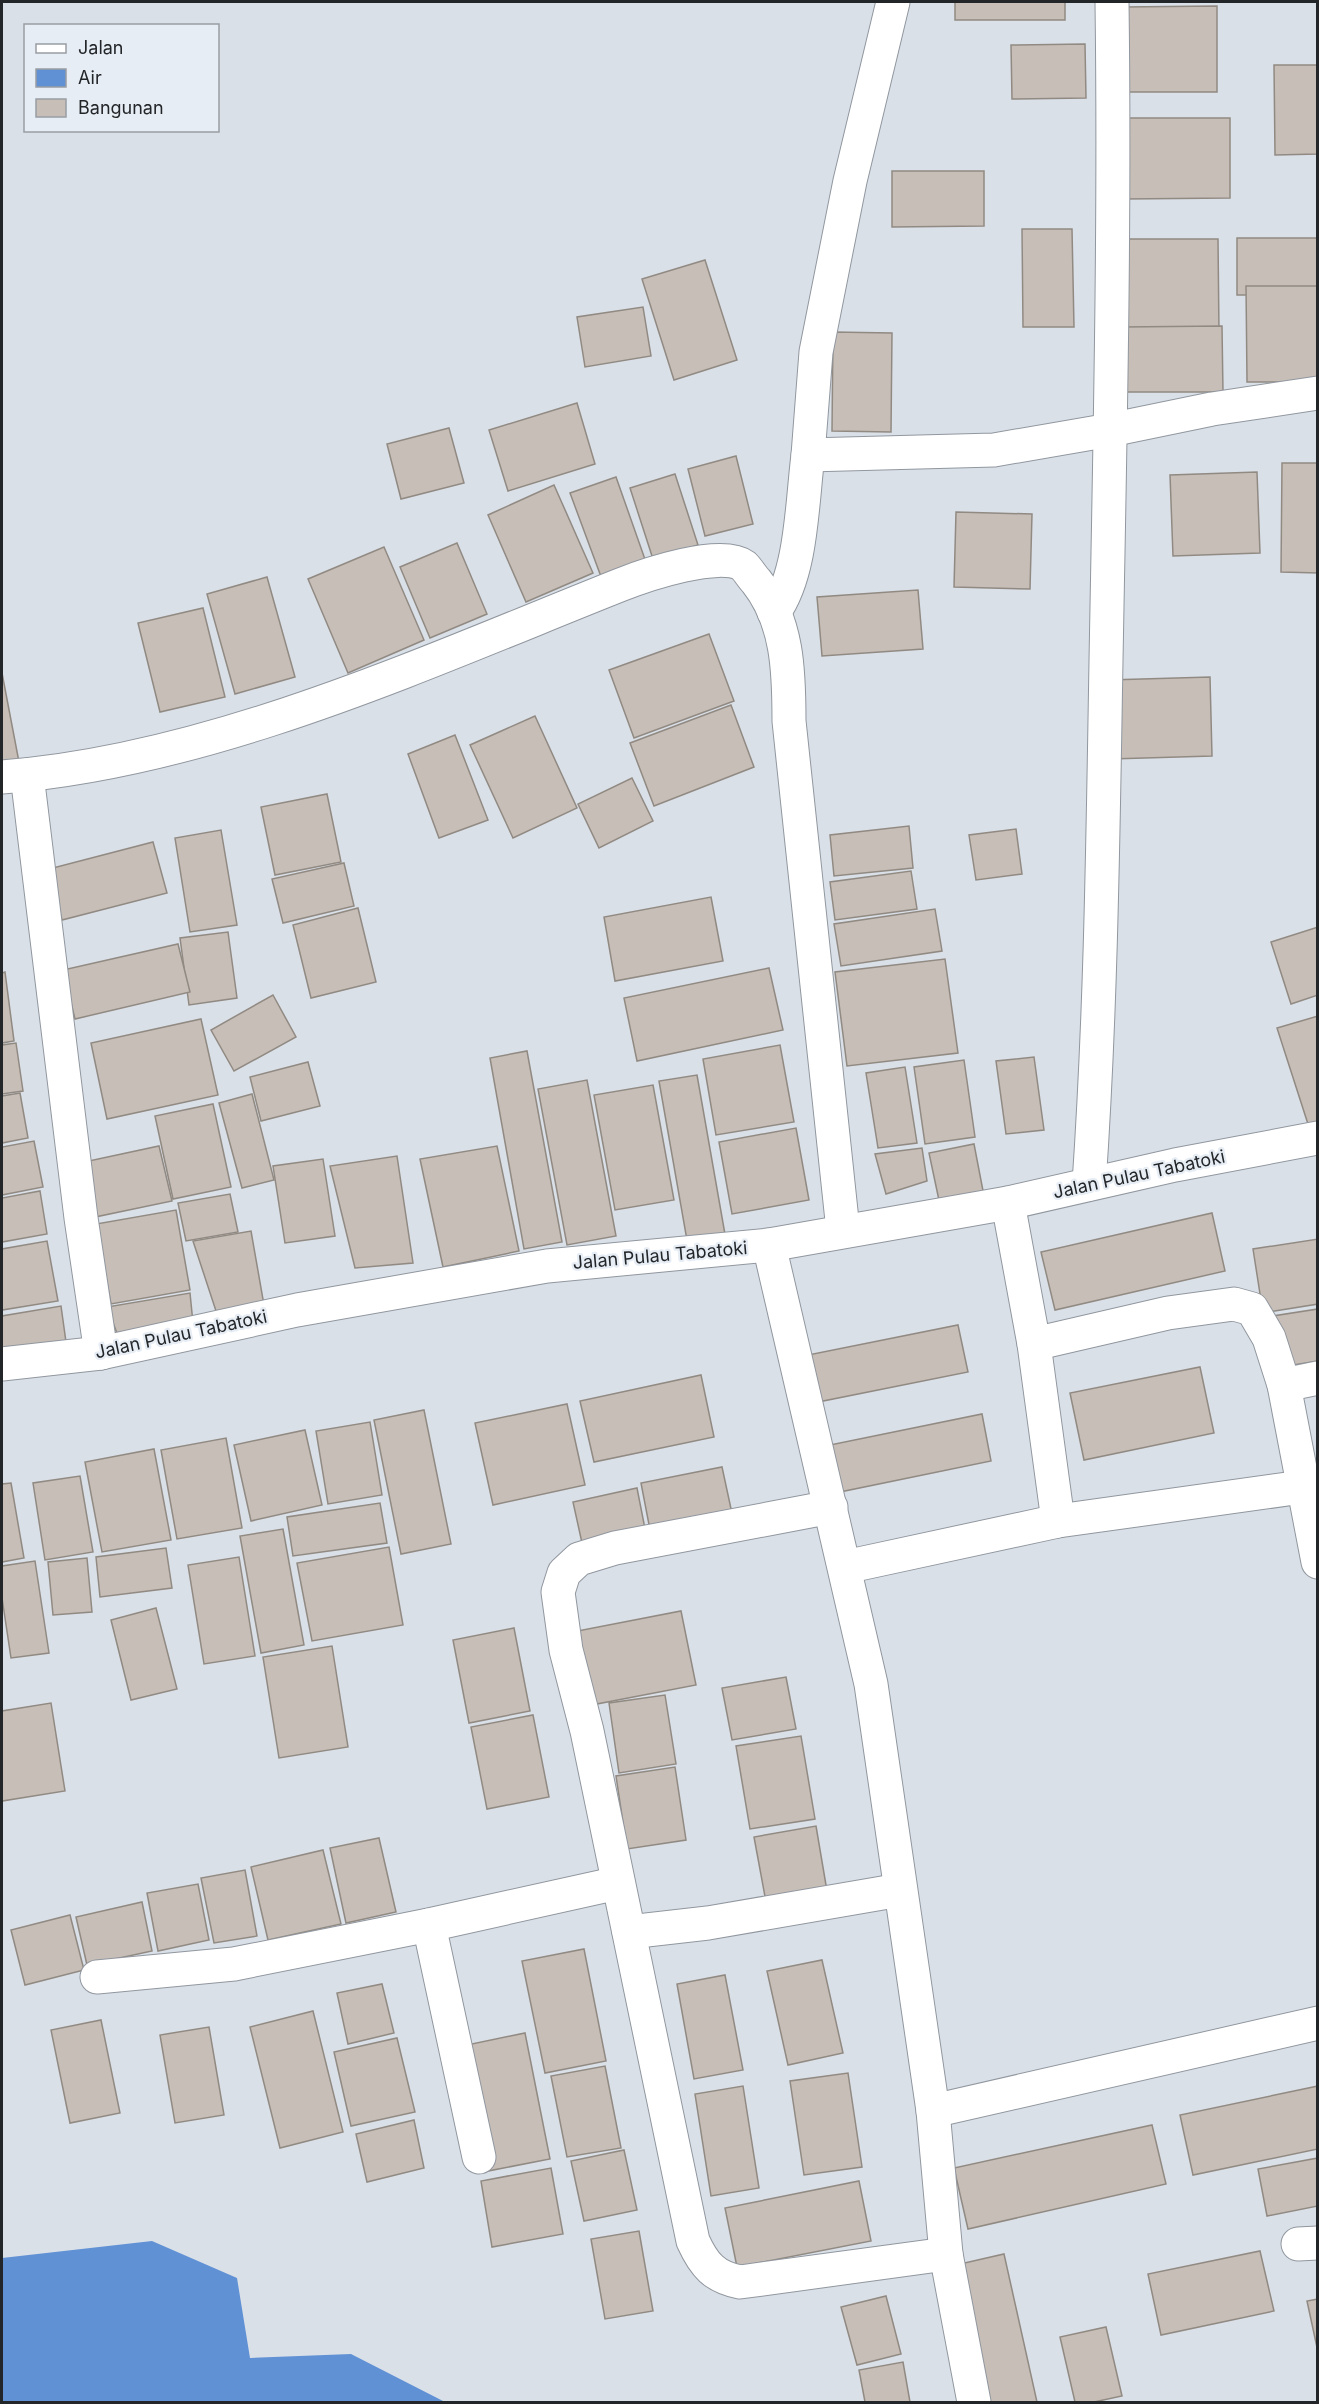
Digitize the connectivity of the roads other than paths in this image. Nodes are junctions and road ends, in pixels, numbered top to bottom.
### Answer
1 (893, 2) edge
2 (1112, 2) edge
3 (1317, 393) edge
4 (1110, 430) junction
5 (808, 455) junction
6 (774, 612) junction
7 (14, 776) edge
8 (1317, 1138) edge
9 (1089, 1184) junction
10 (1008, 1203) junction
11 (843, 1230) junction
12 (769, 1245) junction
13 (1034, 1344) junction
14 (101, 1353) junction
15 (2, 1364) edge
16 (1317, 1378) edge
17 (1284, 1385) junction
18 (1302, 1487) junction
19 (831, 1507) junction
20 (1058, 1521) junction
21 (1317, 1562) edge
22 (845, 1567) junction
23 (618, 1883) junction
24 (900, 1890) junction
25 (429, 1925) junction
26 (629, 1932) junction
27 (97, 1977) dead end
28 (1317, 2023) edge
29 (933, 2111) junction
30 (479, 2157) dead end
31 (946, 2254) junction
32 (974, 2403) edge

1 - 5 main road
2 - 4 main road
3 - 4 main road
4 - 5 main road
4 - 9 main road
5 - 6 main road
6 - 7 main road
6 - 11 main road
7 - 14 main road
8 - 9 main road, Jalan Pulau Tabatoki
9 - 10 main road, Jalan Pulau Tabatoki
10 - 11 main road, Jalan Pulau Tabatoki
10 - 13 main road
11 - 12 main road, Jalan Pulau Tabatoki
12 - 14 main road, Jalan Pulau Tabatoki
12 - 19 main road
13 - 17 main road
13 - 20 main road
14 - 15 main road, Jalan Pulau Tabatoki
16 - 17 main road
17 - 18 main road
18 - 20 main road
18 - 21 main road
19 - 22 main road
19 - 23 main road
20 - 22 main road
22 - 24 main road
23 - 25 main road
23 - 26 main road
24 - 26 main road
24 - 29 main road
25 - 27 main road
25 - 30 main road
26 - 31 main road
28 - 29 main road
29 - 31 main road
31 - 32 main road

